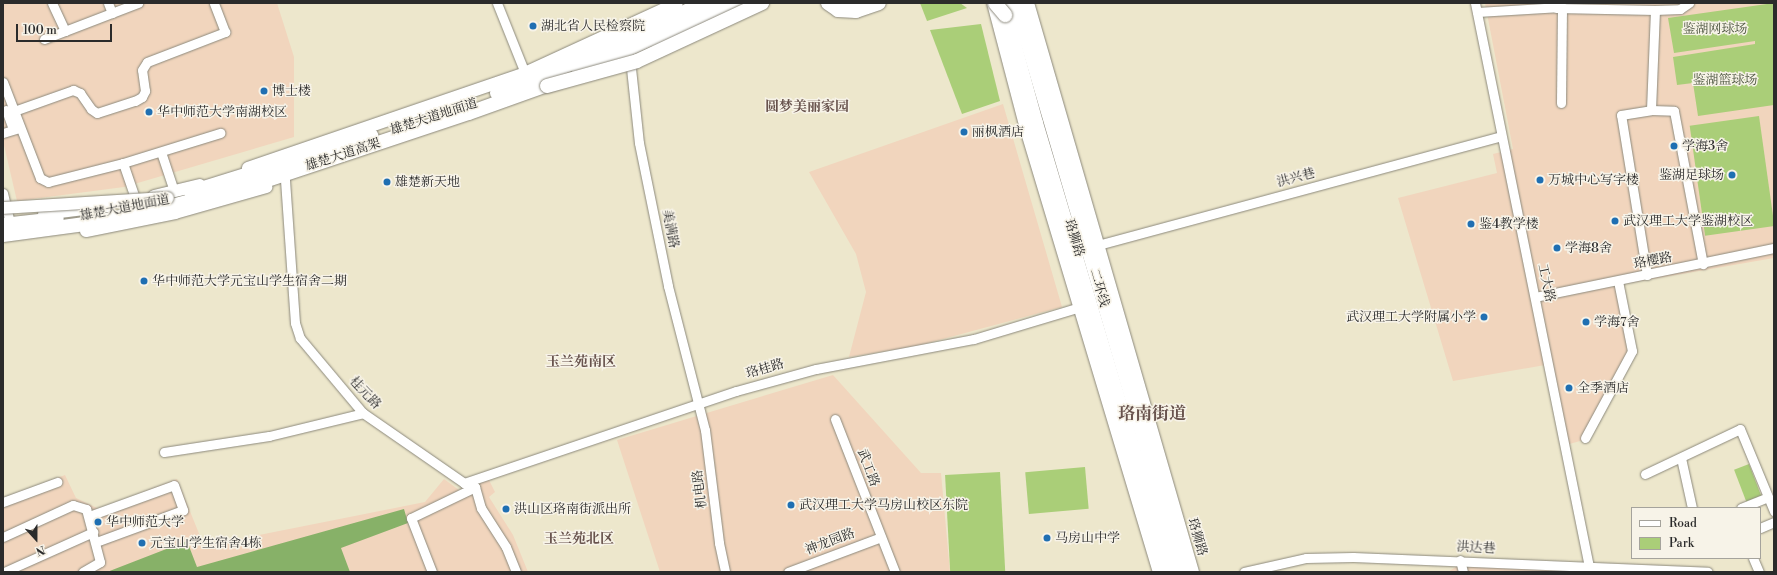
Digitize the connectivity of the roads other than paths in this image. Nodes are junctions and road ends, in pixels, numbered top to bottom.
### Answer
1 (52, 3) edge
2 (108, 3) edge
3 (138, 3) edge
4 (214, 3) edge
5 (497, 3) edge
6 (677, 3) edge
7 (704, 3) edge
8 (729, 3) edge
9 (742, 3) edge
10 (762, 3) edge
11 (879, 3) edge
12 (994, 3) edge
13 (1016, 3) edge
14 (1028, 3) edge
15 (1598, 3) edge
16 (1689, 3) edge
17 (827, 5) edge
18 (1559, 7) edge
19 (1476, 8) edge
20 (1004, 9) edge
21 (1655, 10) junction
22 (112, 13) junction
23 (668, 26) junction
24 (65, 31) junction
25 (44, 39) dead end
26 (631, 56) junction
27 (525, 73) junction
28 (3, 82) edge
29 (547, 86) junction
30 (1561, 102) dead end
31 (1651, 110) junction
32 (10, 111) junction
33 (1043, 121) junction
34 (17, 128) junction
35 (3, 133) edge
36 (220, 133) dead end
37 (1501, 136) junction
38 (160, 152) junction
39 (123, 164) junction
40 (285, 180) junction
41 (3, 193) edge
42 (171, 195) junction
43 (136, 200) junction
44 (5, 218) edge
45 (3, 238) edge
46 (1098, 245) junction
47 (1774, 248) edge
48 (1703, 264) junction
49 (1647, 275) junction
50 (1618, 281) junction
51 (1536, 297) junction
52 (1080, 307) junction
53 (697, 404) junction
54 (363, 413) junction
55 (835, 419) dead end
56 (1585, 438) dead end
57 (164, 452) dead end
58 (1681, 458) junction
59 (1645, 474) dead end
60 (57, 482) dead end
61 (464, 483) junction
62 (475, 488) junction
63 (1768, 497) junction
64 (3, 502) edge
65 (1692, 507) edge
66 (1743, 507) edge
67 (1774, 511) edge
68 (89, 516) junction
69 (1774, 522) edge
70 (1761, 528) edge
71 (93, 532) junction
72 (3, 537) edge
73 (881, 537) junction
74 (96, 542) junction
75 (1753, 559) edge
76 (1460, 560) junction
77 (1590, 570) edge
78 (1254, 571) edge
79 (4, 572) edge
80 (83, 572) edge
81 (432, 572) edge
82 (516, 572) edge
83 (725, 572) edge
84 (790, 572) edge
85 (895, 572) edge
86 (1158, 572) edge
87 (1170, 572) edge
88 (1183, 572) edge
89 (1193, 572) edge
90 (1244, 572) edge
91 (1463, 572) edge
92 (1693, 572) edge
93 (1708, 572) edge
94 (1758, 572) edge

1 - 24 street
2 - 22 street
3 - 22 street
4 - 32 street
5 - 27 street
6 - 27 main road, 雄楚大道地面道
7 - 23 highway
8 - 23 highway
9 - 26 main road, 雄楚大道地面道
10 - 29 highway, bridge
11 - 17 highway
12 - 20 highway, bridge
12 - 52 main road, 珞狮路
13 - 33 highway, 二环线
14 - 46 main road, 珞狮路
15 - 18 street
16 - 21 street
18 - 19 street
18 - 21 street
18 - 30 street
19 - 37 street, 工大路
20 - 33 highway
21 - 31 street
22 - 24 street
23 - 29 highway, 雄楚大道高架, bridge
23 - 42 highway, 雄楚大道高架
24 - 25 street
26 - 40 main road, 雄楚大道地面道
26 - 53 street, 美满路
27 - 42 main road, 雄楚大道地面道
28 - 32 street
29 - 45 highway, 雄楚大道高架
31 - 48 street
31 - 49 street
32 - 34 street
33 - 87 highway, 二环线
33 - 88 highway, 二环线
34 - 35 street
34 - 39 street
36 - 38 street
37 - 46 street, 洪兴巷
37 - 51 street, 工大路
38 - 39 street
38 - 42 street
39 - 43 street
40 - 45 main road, 雄楚大道地面道
40 - 54 street, 桂元路
41 - 44 street
42 - 43 main road, 雄楚大道地面道
42 - 44 highway, 雄楚大道高架, bridge
43 - 44 main road, 雄楚大道地面道
46 - 89 main road, 珞狮路
47 - 48 street, 珞樱路
48 - 49 street, 珞樱路
49 - 50 street, 珞樱路
50 - 51 street, 珞樱路
50 - 56 street
51 - 77 street, 工大路
52 - 53 street, 珞桂路
52 - 86 main road, 珞狮路
53 - 61 street, 珞桂路
53 - 83 street, 机电路
54 - 57 street
54 - 61 street, 桂元路
55 - 73 street, 武工路
58 - 59 street
58 - 63 street
58 - 65 street
60 - 64 street
61 - 62 street, 桂元路
62 - 81 street
62 - 82 street
63 - 66 street
63 - 67 street
68 - 71 street
68 - 72 street
68 - 74 street
69 - 70 street
71 - 74 street
71 - 79 street
73 - 84 street, 神龙园路
73 - 85 street, 武工路
74 - 80 street
75 - 94 street
76 - 77 street, 洪达巷
76 - 78 street, 洪达巷
76 - 91 street
77 - 92 street, 洪达巷
78 - 90 street, 洪达巷
92 - 93 street, 洪达巷

